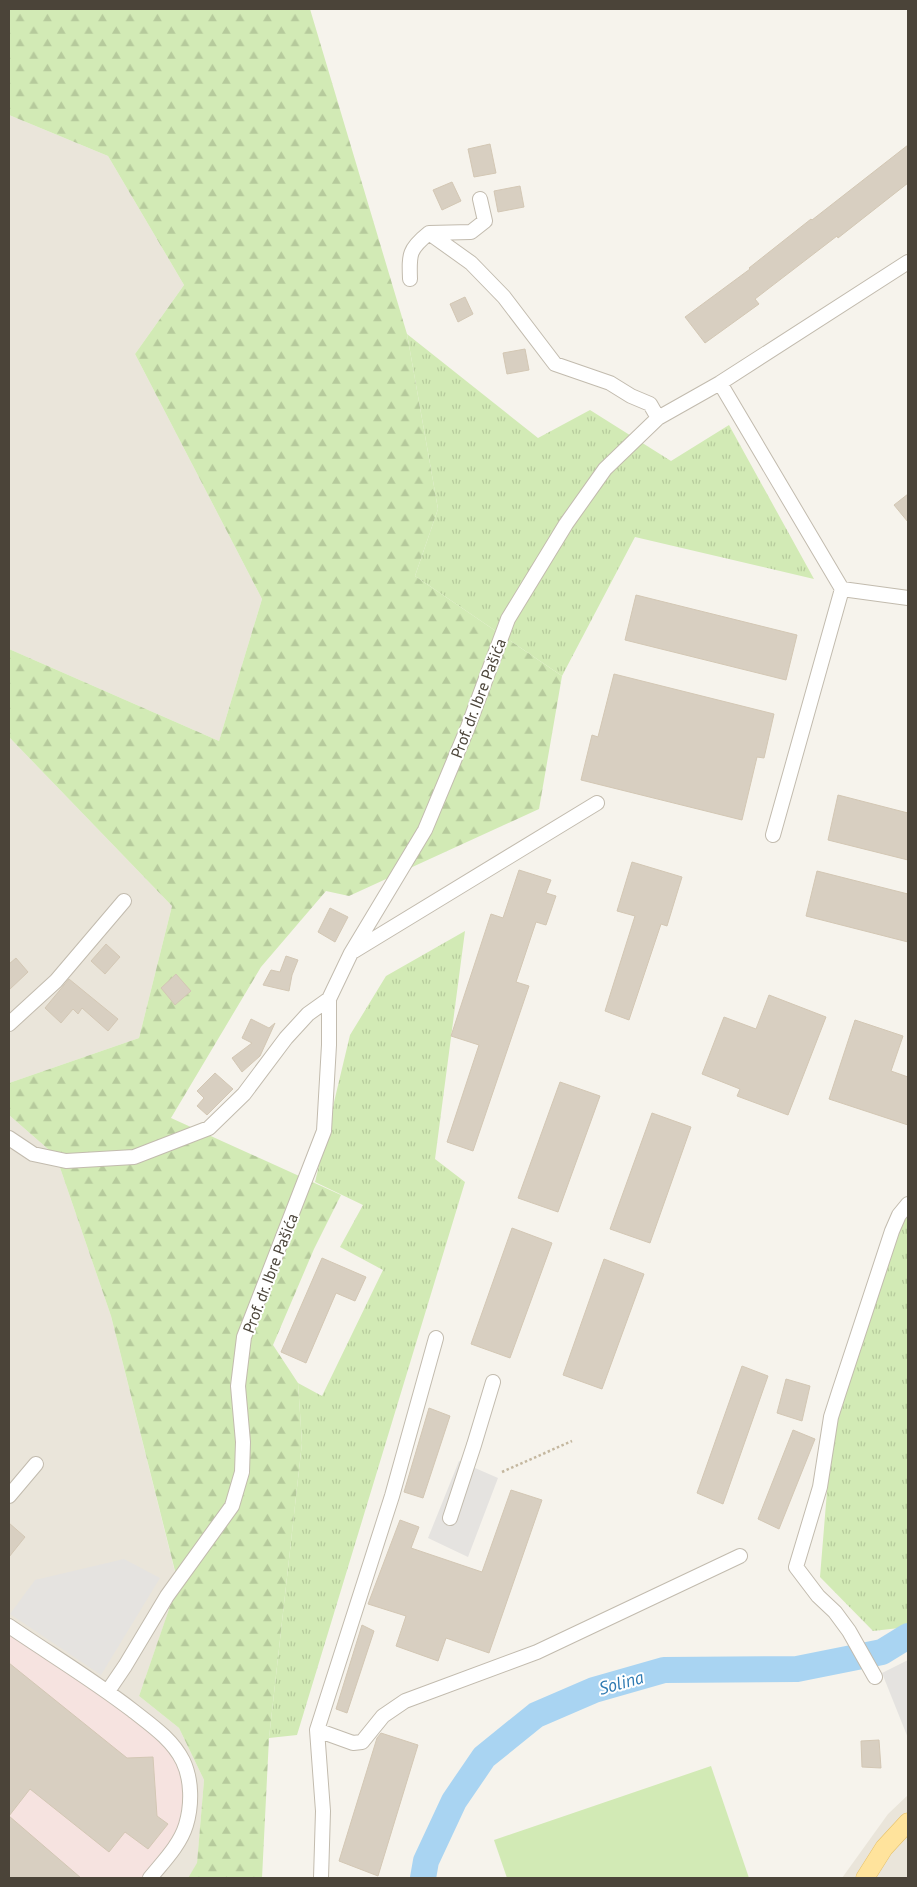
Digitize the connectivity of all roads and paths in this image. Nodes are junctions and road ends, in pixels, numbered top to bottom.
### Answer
1 (480, 199) dead end
2 (429, 233) junction
3 (908, 262) edge
4 (410, 279) dead end
5 (720, 382) junction
6 (658, 418) junction
7 (842, 589) junction
8 (908, 598) edge
9 (597, 803) dead end
10 (773, 835) dead end
11 (124, 901) dead end
12 (351, 953) junction
13 (329, 999) junction
14 (9, 1024) edge
15 (9, 1138) edge
16 (908, 1204) edge
17 (436, 1338) dead end
18 (492, 1382) dead end
19 (572, 1441) dead end
20 (36, 1464) dead end
21 (502, 1472) dead end
22 (9, 1496) edge
23 (450, 1518) dead end
24 (740, 1556) dead end
25 (9, 1626) edge
26 (875, 1677) dead end
27 (108, 1691) junction
28 (317, 1730) junction
29 (908, 1822) edge
30 (150, 1878) edge
31 (321, 1878) edge
32 (865, 1878) edge

1 - 2 street
2 - 4 street
2 - 6 street
3 - 5 street, Prof. dr. Ibre Pašića
5 - 6 street, Prof. dr. Ibre Pašića
5 - 7 street
6 - 12 street, Prof. dr. Ibre Pašića
7 - 8 street
7 - 10 street
9 - 12 street
11 - 14 street
12 - 13 street, Prof. dr. Ibre Pašića
13 - 15 street, Prof. dr. Ibre Pašića
13 - 27 street, Prof. dr. Ibre Pašića
16 - 26 street
17 - 28 street
18 - 23 street
19 - 21 path
20 - 22 street
24 - 28 street
25 - 27 street
27 - 30 street
28 - 31 street
29 - 32 main road

